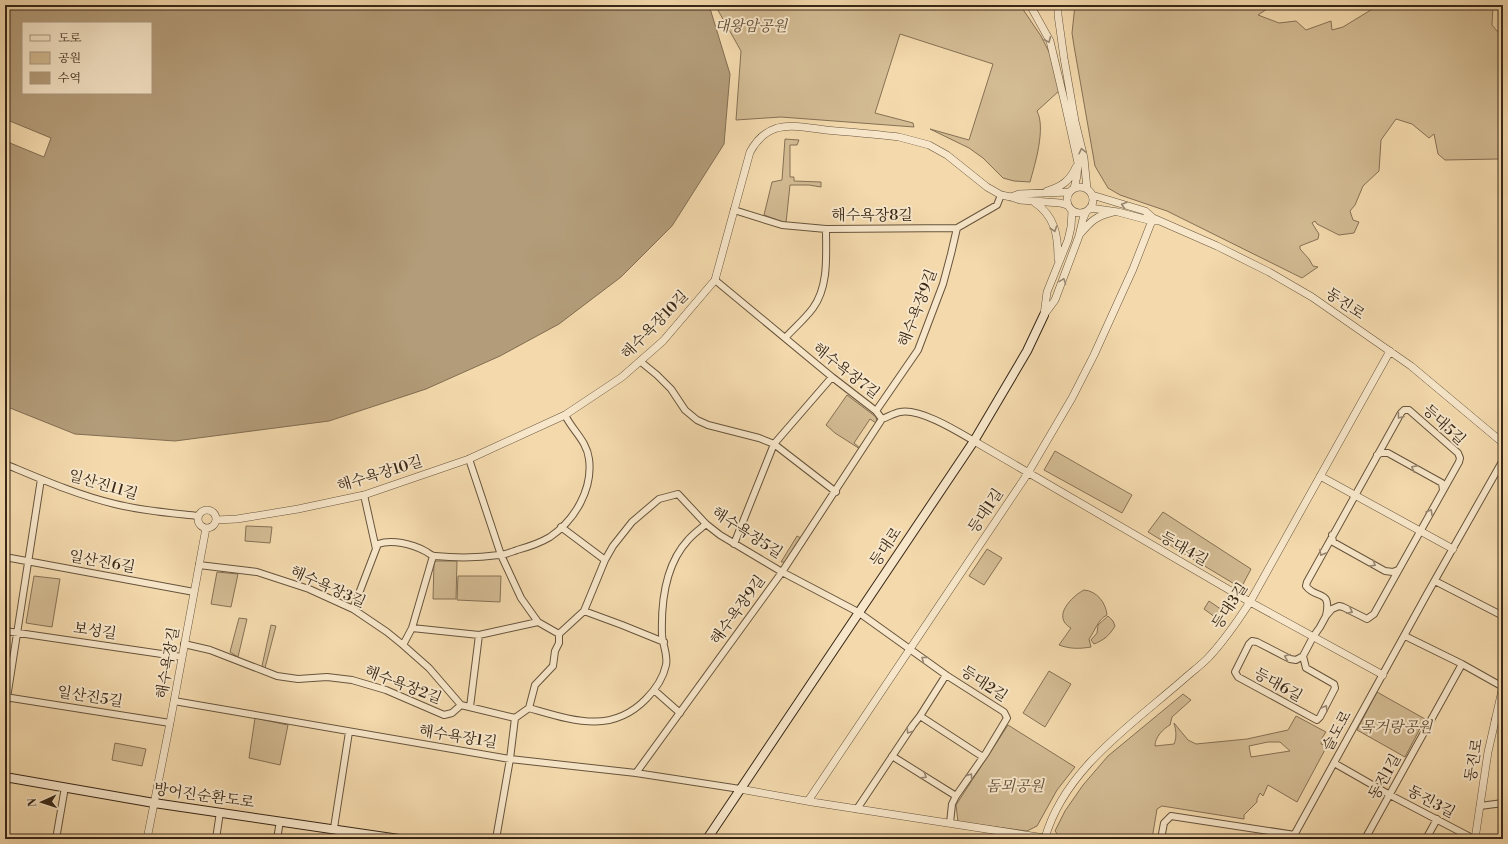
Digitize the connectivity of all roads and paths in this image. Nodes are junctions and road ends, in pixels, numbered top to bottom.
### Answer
1 (1030, 5) edge
2 (1058, 5) edge
3 (1078, 163) junction
4 (1087, 189) junction
5 (1071, 190) junction
6 (1039, 194) junction
7 (1001, 195) junction
8 (1092, 195) junction
9 (1011, 197) junction
10 (1034, 202) junction
11 (1067, 205) junction
12 (734, 210) junction
13 (1088, 210) junction
14 (1072, 211) junction
15 (1118, 212) junction
16 (1153, 220) junction
17 (957, 228) junction
18 (826, 229) junction
19 (1079, 236) junction
20 (1058, 265) junction
21 (715, 280) junction
22 (1044, 315) junction
23 (785, 338) junction
24 (1390, 350) junction
25 (641, 362) junction
26 (832, 377) junction
27 (876, 411) junction
28 (565, 415) junction
29 (882, 419) junction
30 (974, 441) junction
31 (1503, 443) edge
32 (774, 444) junction
33 (1377, 455) junction
34 (468, 459) junction
35 (1503, 460) edge
36 (5, 464) edge
37 (1028, 473) junction
38 (1320, 476) junction
39 (40, 479) junction
40 (1443, 490) junction
41 (836, 492) junction
42 (364, 494) junction
43 (1355, 495) junction
44 (198, 516) junction
45 (216, 520) junction
46 (706, 524) junction
47 (561, 527) junction
48 (206, 528) junction
49 (1420, 530) junction
50 (1332, 535) junction
51 (734, 544) junction
52 (376, 549) junction
53 (1453, 549) junction
54 (501, 555) junction
55 (433, 556) junction
56 (5, 557) edge
57 (605, 560) junction
58 (27, 562) junction
59 (199, 565) junction
60 (1398, 570) junction
61 (782, 572) junction
62 (1435, 581) junction
63 (194, 592) junction
64 (1250, 602) junction
65 (353, 609) junction
66 (584, 611) junction
67 (858, 612) junction
68 (1326, 616) junction
69 (1503, 616) edge
70 (538, 622) junction
71 (412, 628) junction
72 (5, 631) edge
73 (18, 633) junction
74 (559, 634) junction
75 (479, 635) junction
76 (1405, 636) junction
77 (1313, 637) junction
78 (664, 642) junction
79 (184, 644) junction
80 (403, 645) junction
81 (910, 648) junction
82 (182, 656) junction
83 (1303, 656) junction
84 (1462, 664) junction
85 (946, 675) junction
86 (1383, 675) junction
87 (1503, 686) edge
88 (654, 690) junction
89 (6, 697) edge
90 (174, 701) junction
91 (461, 705) junction
92 (470, 706) junction
93 (529, 708) junction
94 (5, 711) edge
95 (680, 713) junction
96 (920, 716) junction
97 (515, 718) junction
98 (1495, 720) junction
99 (1503, 722) edge
100 (170, 723) junction
101 (349, 732) junction
102 (892, 756) junction
103 (983, 757) junction
104 (510, 759) junction
105 (1334, 763) junction
106 (636, 773) junction
107 (6, 777) edge
108 (65, 787) junction
109 (740, 789) junction
110 (5, 793) edge
111 (1390, 795) junction
112 (956, 796) junction
113 (808, 802) junction
114 (154, 803) junction
115 (1503, 803) edge
116 (1480, 806) junction
117 (857, 809) junction
118 (220, 812) junction
119 (1437, 819) junction
120 (280, 821) junction
121 (950, 823) junction
122 (334, 828) junction
123 (1294, 837) edge
124 (1048, 838) edge
125 (56, 839) edge
126 (147, 839) edge
127 (216, 839) edge
128 (277, 839) edge
129 (399, 839) edge
130 (496, 839) edge
131 (707, 839) edge
132 (1161, 839) edge
133 (1365, 839) edge
134 (1426, 839) edge
135 (1474, 839) edge

1 -> 3 street
4 -> 2 street
3 - 5 street
3 - 6 street
4 - 5 street
4 - 8 street
5 - 6 street
5 - 11 street
6 - 9 street
7 - 9 street, 해수욕장10길
7 - 12 street, 해수욕장10길
7 - 17 street, 해수욕장8길
8 - 13 street
16 -> 8 street
9 - 10 street, 해수욕장10길
10 - 11 street, 해수욕장10길
10 -> 20 street
11 - 14 street
12 - 18 street, 해수욕장8길
12 - 21 street, 해수욕장10길
13 - 14 street
13 - 15 street
13 - 19 street
14 - 20 street
15 - 16 street
15 - 19 street
16 - 24 street, 동진로
16 - 37 street, 등대1길
17 - 18 street, 해수욕장8길
17 - 27 street, 해수욕장9길
18 - 23 street
22 -> 19 street
20 - 22 street
21 - 23 street, 해수욕장7길
21 - 25 street, 해수욕장10길
22 - 30 main road, 등대로
23 - 26 street, 해수욕장7길
24 - 31 street, 동진로
24 - 38 street, 등대3길
25 - 28 street, 해수욕장10길
25 - 32 street
26 - 27 street, 해수욕장7길
26 - 32 street
27 - 29 street, 해수욕장7길
28 - 34 street, 해수욕장10길
28 - 47 street
29 - 30 street, 해수욕장7길
29 - 41 street, 해수욕장9길
30 - 37 street, 등대4길
30 - 67 main road, 등대로
32 - 41 street
32 - 51 street
40 -> 33 street
40 -> 33 street, 등대5길
33 - 43 street, 등대5길
34 - 42 street, 해수욕장10길
34 - 54 street
35 - 53 street, 슬도로
36 - 39 street, 일산진11길
37 - 64 street, 등대4길
37 - 81 street, 등대1길
38 - 43 street
38 - 64 street, 등대3길
39 - 44 street, 일산진11길
39 - 58 street
49 -> 40 street, 등대5길
41 - 61 street, 해수욕장9길
42 - 45 street, 해수욕장10길
42 - 52 street
43 - 49 street
43 - 50 street, 등대5길
44 - 45 street
44 - 48 street
45 - 48 street
46 - 51 street, 해수욕장5길
46 - 57 street, 해수욕장5길
46 - 78 street
47 - 54 street
47 - 57 street
48 - 59 street, 해수욕장길
49 - 53 street
49 - 60 street, 등대5길
50 -> 60 street
50 -> 68 street, 등대5길
51 - 61 street, 해수욕장5길
52 - 55 street
52 - 65 street
53 - 62 street, 슬도로
54 - 55 street
54 - 70 street
55 - 71 street
56 - 58 street, 일산진6길
57 - 66 street, 해수욕장5길
58 - 63 street, 일산진6길
58 - 73 street
59 - 63 street, 해수욕장길
59 - 65 street, 해수욕장3길
68 -> 60 street, 등대5길
61 - 67 street, 해수욕장5길
61 - 95 street, 해수욕장9길
62 - 69 street
62 - 76 street, 슬도로
63 - 79 street, 해수욕장길
64 - 77 street, 등대4길
64 - 124 street, 등대3길
65 - 80 street, 해수욕장3길
66 - 74 street, 해수욕장5길
66 - 78 street
67 - 81 street, 해수욕장5길
67 - 109 main road, 등대로
68 - 77 street
70 - 74 street
70 - 75 street
71 - 75 street
71 - 80 street
72 - 73 street, 보성길
73 - 82 street, 보성길
73 - 89 street
74 - 93 street
75 - 92 street
76 - 84 street
76 - 86 street, 슬도로
77 - 83 street
77 - 86 street, 등대4길
78 - 88 street
79 - 82 street, 해수욕장길
79 - 91 street, 해수욕장2길
80 - 91 street, 해수욕장3길
85 -> 81 street, 등대2길
81 - 113 street, 등대1길
82 - 90 street, 해수욕장길
83 -> 83 street, 등대6길
84 - 87 street
84 - 111 street, 동진1길
85 - 96 street, 등대2길
85 - 103 street, 등대2길
86 - 105 street, 슬도로
87 - 98 street, 동진로
88 - 93 street
88 - 95 street
89 - 94 street
89 - 100 street, 일산진5길
90 - 100 street, 해수욕장길
90 - 101 street, 해수욕장1길
91 - 92 street, 해수욕장2길
92 - 97 street, 해수욕장2길
93 - 97 street
95 - 106 street, 해수욕장9길
96 -> 102 street, 등대2길
96 - 103 street
97 - 104 street
98 - 99 street
98 - 116 street, 동진로
100 - 114 street, 해수욕장길
101 - 104 street, 해수욕장1길
101 - 122 street
102 -> 112 street
102 - 117 street, 등대2길
112 -> 103 street, 등대2길
104 - 106 street, 해수욕장1길
104 - 130 street
105 - 111 street, 동진3길
105 - 123 street, 슬도로
106 - 109 street, 해수욕장1길
107 - 108 main road, 방어진순환도로
107 - 110 street
108 - 114 main road, 방어진순환도로
108 - 125 street
109 - 113 street
109 - 131 main road, 등대로
111 - 119 street, 동진3길
111 - 133 street, 동진1길
112 - 121 street, 등대2길
113 - 117 street
114 - 118 main road, 방어진순환도로
114 - 126 street, 해수욕장길
115 - 116 street
116 - 135 street, 동진로
117 - 121 street
118 - 120 main road, 방어진순환도로
118 - 127 street
119 - 134 street
119 - 135 street, 동진3길
120 - 122 main road, 방어진순환도로
120 - 128 street
121 - 124 street
122 - 129 main road, 방어진순환도로
123 - 132 street

